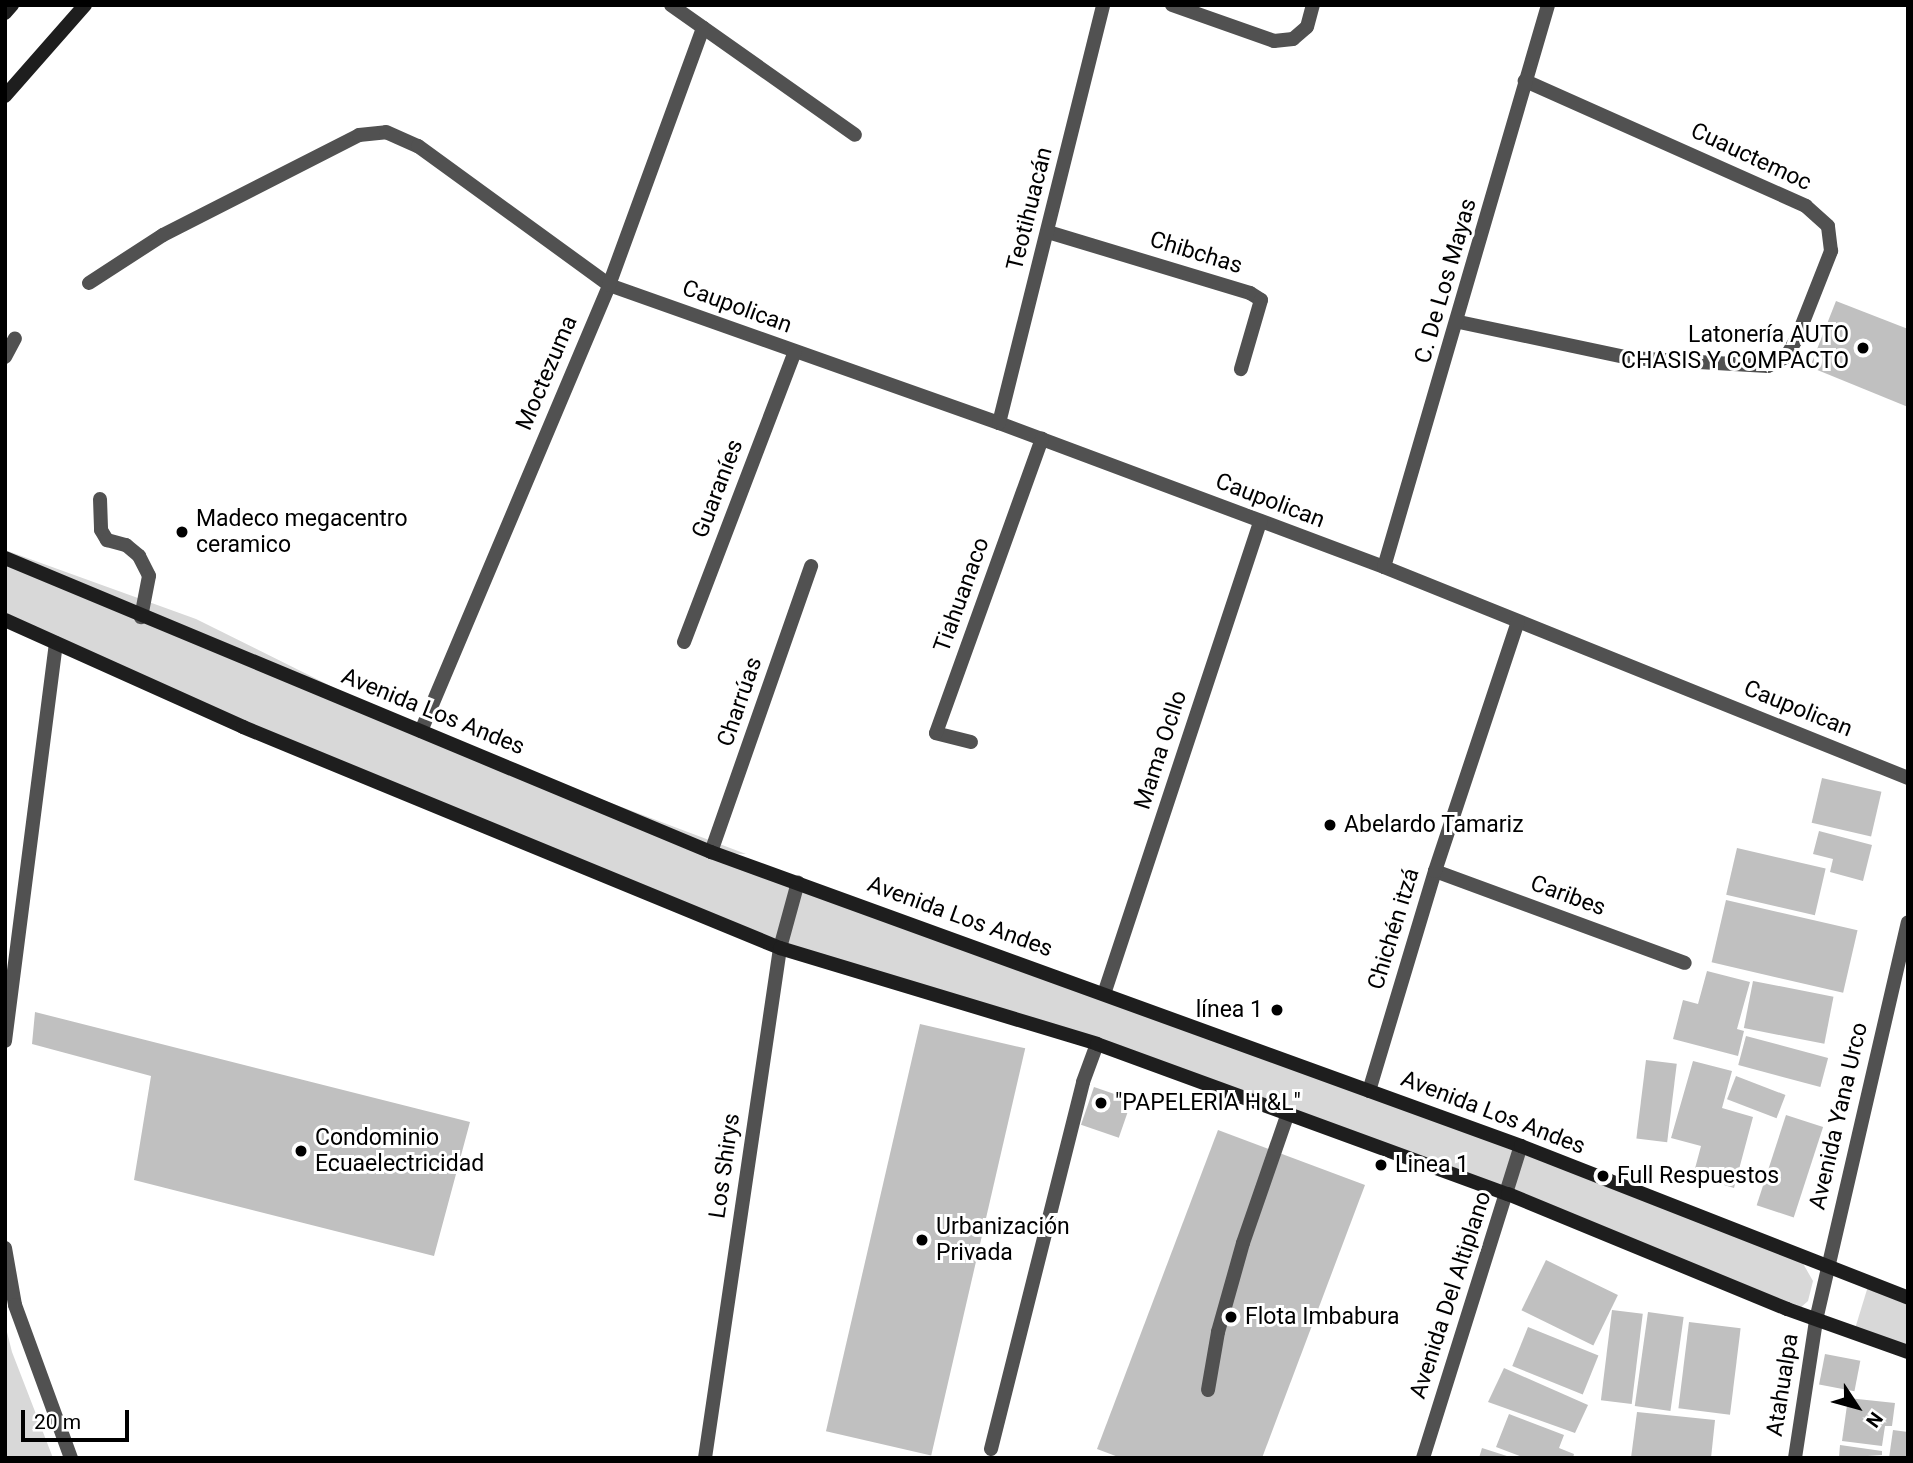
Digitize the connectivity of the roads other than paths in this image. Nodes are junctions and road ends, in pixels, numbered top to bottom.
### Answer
1 (12, 5) edge
2 (85, 5) edge
3 (671, 5) edge
4 (1103, 5) edge
5 (1172, 5) edge
6 (1313, 5) edge
7 (1548, 5) edge
8 (5, 13) edge
9 (703, 29) junction
10 (1525, 81) junction
11 (5, 96) edge
12 (855, 135) dead end
13 (1048, 232) junction
14 (89, 283) dead end
15 (609, 285) junction
16 (1459, 322) junction
17 (15, 338) dead end
18 (795, 351) junction
19 (5, 357) edge
20 (1241, 369) dead end
21 (999, 423) junction
22 (1042, 439) junction
23 (100, 499) dead end
24 (1260, 521) junction
25 (5, 558) edge
26 (811, 566) dead end
27 (1384, 568) junction
28 (141, 617) junction
29 (5, 620) edge
30 (1518, 622) junction
31 (684, 642) dead end
32 (56, 643) junction
33 (421, 731) junction
34 (971, 742) dead end
35 (1908, 778) edge
36 (711, 852) junction
37 (1435, 871) junction
38 (798, 882) junction
39 (1908, 923) edge
40 (780, 948) junction
41 (1685, 963) dead end
42 (1104, 994) junction
43 (5, 1041) edge
44 (1097, 1044) junction
45 (1369, 1091) junction
46 (1286, 1116) junction
47 (1521, 1146) junction
48 (1508, 1194) junction
49 (5, 1248) edge
50 (1826, 1267) junction
51 (1908, 1298) edge
52 (1816, 1320) junction
53 (1908, 1352) edge
54 (1208, 1390) dead end
55 (991, 1449) dead end
56 (71, 1458) edge
57 (705, 1458) edge
58 (1423, 1458) edge
59 (1795, 1458) edge

1 - 8 main road
2 - 11 main road
3 - 9 street
4 - 13 street, Teotihuacán
5 - 6 street
7 - 10 street, C. De Los Mayas
9 - 12 street
9 - 15 street, Moctezuma
10 - 16 street, C. De Los Mayas
10 - 16 street, Cuauctemoc
13 - 20 street, Chibchas
13 - 21 street, Teotihuacán
14 - 15 street, Caupolican
15 - 18 street, Caupolican
15 - 33 street, Moctezuma
16 - 27 street, C. De Los Mayas
17 - 19 street
18 - 21 street, Caupolican
18 - 31 street, Guaraníes
21 - 22 street, Caupolican
22 - 24 street, Caupolican
22 - 34 street, Tiahuanaco
23 - 28 street
24 - 27 street, Caupolican
24 - 42 street, Mama Ocllo
25 - 28 main road, Avenida Los Andes
26 - 36 street, Charrúas
27 - 30 street, Caupolican
28 - 33 main road, Avenida Los Andes
29 - 32 main road
30 - 35 street, Caupolican
30 - 37 street, Chichén itzá
32 - 40 main road
32 - 43 street
33 - 36 main road, Avenida Los Andes
36 - 38 main road, Avenida Los Andes
37 - 41 street, Caribes
37 - 45 street, Chichén itzá
38 - 40 street, Los Shirys
38 - 42 main road, Avenida Los Andes
39 - 50 street, Avenida Yana Urco
40 - 44 main road
40 - 57 street, Los Shirys
42 - 45 main road, Avenida Los Andes
44 - 46 main road
44 - 55 street
45 - 47 main road, Avenida Los Andes
46 - 48 main road
46 - 54 street
47 - 48 street, Avenida Del Altiplano
47 - 50 main road, Avenida Los Andes
48 - 52 main road
48 - 58 street, Avenida Del Altiplano
49 - 56 street
50 - 51 main road, Avenida Los Andes
50 - 52 street, Avenida Yana Urco
52 - 53 main road
52 - 59 street, Atahualpa

